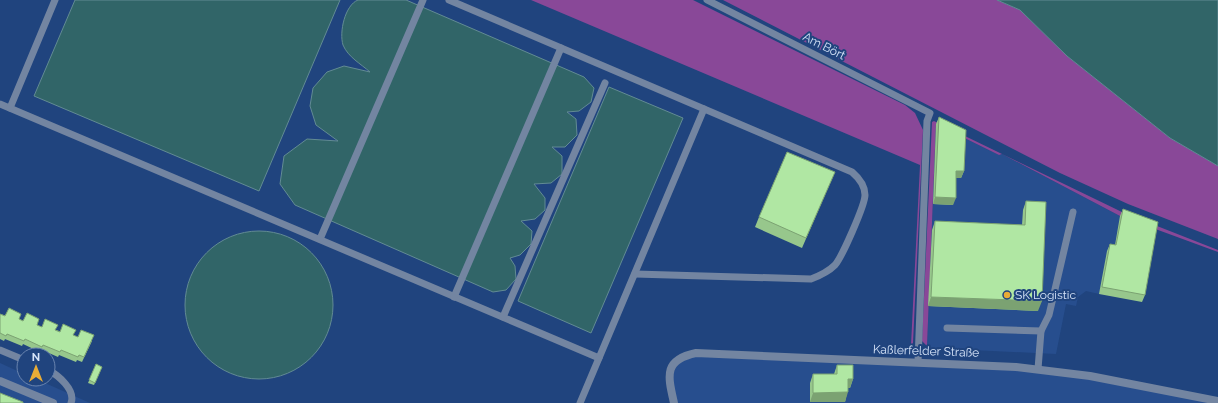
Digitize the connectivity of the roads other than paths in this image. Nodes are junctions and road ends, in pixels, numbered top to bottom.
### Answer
1 (55, 0) edge
2 (423, 0) edge
3 (449, 0) edge
4 (707, 0) edge
5 (561, 48) junction
6 (605, 83) dead end
7 (0, 104) edge
8 (10, 108) junction
9 (704, 109) junction
10 (1073, 212) dead end
11 (320, 240) junction
12 (635, 274) junction
13 (454, 297) junction
14 (503, 317) junction
15 (947, 328) dead end
16 (1041, 331) junction
17 (0, 350) edge
18 (16, 357) edge
19 (599, 358) junction
20 (918, 362) junction
21 (1038, 369) junction
22 (56, 376) edge
23 (0, 380) edge
24 (1218, 401) edge
25 (53, 403) edge
26 (71, 403) edge
27 (580, 403) edge
28 (674, 403) edge

1 - 8 lane
2 - 11 lane
3 - 5 lane
4 - 20 lane, Am Bört
5 - 9 lane
5 - 13 lane
6 - 14 lane
7 - 8 lane
8 - 11 lane
9 - 12 lane
9 - 12 lane
10 - 16 lane
11 - 13 lane
12 - 19 lane
13 - 14 lane
14 - 19 lane
15 - 16 lane
16 - 21 lane
17 - 18 lane
19 - 27 lane
20 - 21 street, Kaßlerfelder Straße
20 - 28 street, Kaßlerfelder Straße
21 - 24 street, Kaßlerfelder Straße
22 - 26 lane
23 - 25 street

